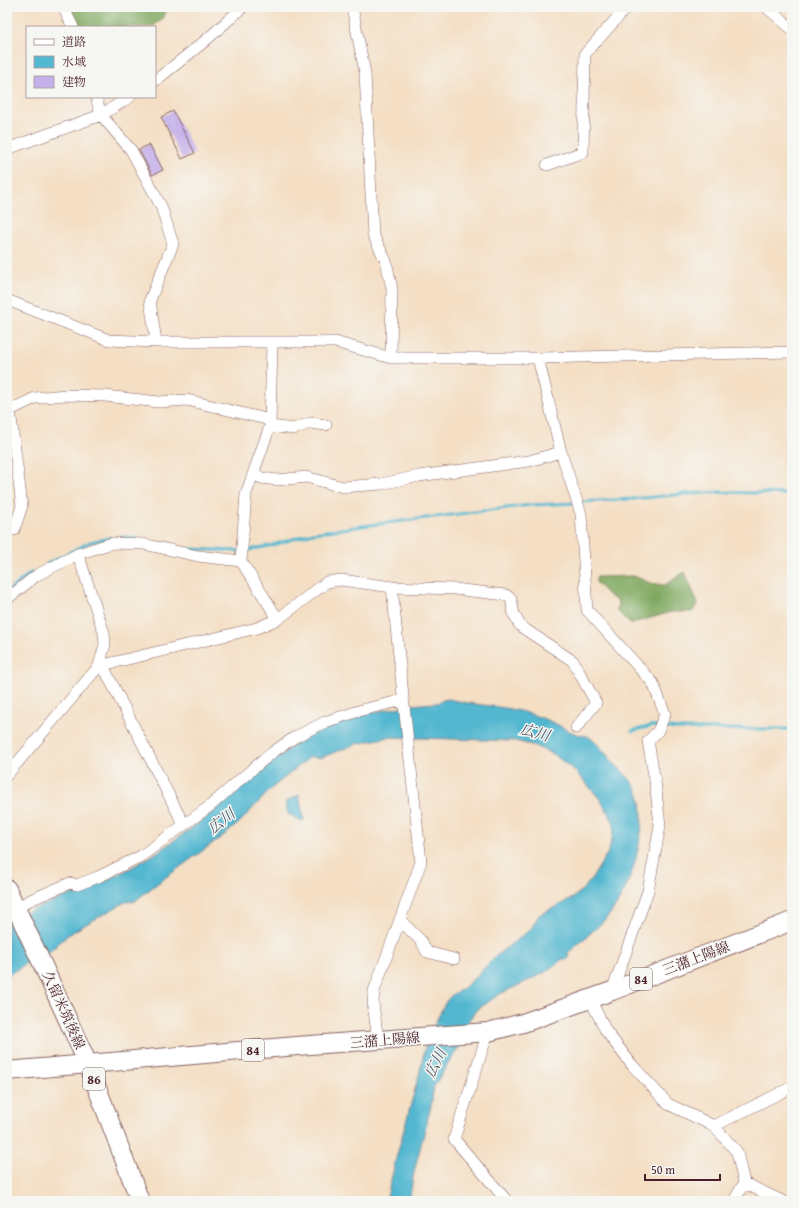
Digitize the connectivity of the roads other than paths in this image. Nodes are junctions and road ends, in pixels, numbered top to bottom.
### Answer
1 (64, 7) edge
2 (243, 7) edge
3 (352, 7) edge
4 (627, 7) edge
5 (766, 7) edge
6 (73, 26) edge
7 (792, 29) edge
8 (156, 80) edge
9 (96, 98) edge
10 (128, 98) edge
11 (101, 115) junction
12 (7, 149) edge
13 (548, 165) dead end
14 (7, 300) edge
15 (156, 342) junction
16 (272, 342) junction
17 (792, 352) edge
18 (391, 358) junction
19 (538, 358) junction
20 (270, 423) junction
21 (326, 425) dead end
22 (561, 452) junction
23 (254, 472) junction
24 (7, 530) edge
25 (78, 554) junction
26 (241, 562) junction
27 (392, 586) junction
28 (7, 599) edge
29 (278, 619) junction
30 (100, 665) junction
31 (403, 702) junction
32 (576, 728) dead end
33 (7, 775) edge
34 (184, 825) junction
35 (7, 890) edge
36 (17, 910) junction
37 (400, 920) junction
38 (792, 921) edge
39 (454, 959) dead end
40 (612, 991) junction
41 (590, 998) junction
42 (482, 1033) junction
43 (378, 1041) junction
44 (88, 1064) junction
45 (7, 1071) edge
46 (792, 1087) edge
47 (714, 1126) junction
48 (744, 1183) junction
49 (140, 1201) edge
50 (507, 1201) edge
51 (734, 1201) edge
52 (782, 1201) edge

1 - 6 street
2 - 8 street
3 - 18 street
4 - 13 street
5 - 7 street
9 - 11 street
10 - 11 street
11 - 12 street
11 - 15 street
14 - 15 street
15 - 16 street
16 - 18 street
16 - 20 street
17 - 19 street
18 - 19 street
19 - 22 street
20 - 21 street
20 - 23 street
20 - 24 street
22 - 23 street
22 - 40 street
23 - 26 street
25 - 26 street
25 - 28 street
25 - 30 street
26 - 29 street
27 - 29 street
27 - 31 street
27 - 32 street
29 - 30 street
30 - 33 street
30 - 34 street
31 - 34 street
31 - 37 street
34 - 36 street
35 - 36 main road, 久留米筑後線 / 86
36 - 44 main road, 久留米筑後線 / 86
37 - 39 street
37 - 43 street
38 - 40 main road, 三潴上陽線 / 84
40 - 41 main road, 三潴上陽線 / 84
41 - 42 main road, 三潴上陽線 / 84
41 - 47 street
42 - 43 main road, 三潴上陽線 / 84
42 - 50 street
43 - 44 main road, 三潴上陽線 / 84
44 - 45 main road, 三潴上陽線 / 84
44 - 49 main road, 久留米筑後線 / 86
46 - 47 street
47 - 48 street
48 - 51 street
48 - 52 street

